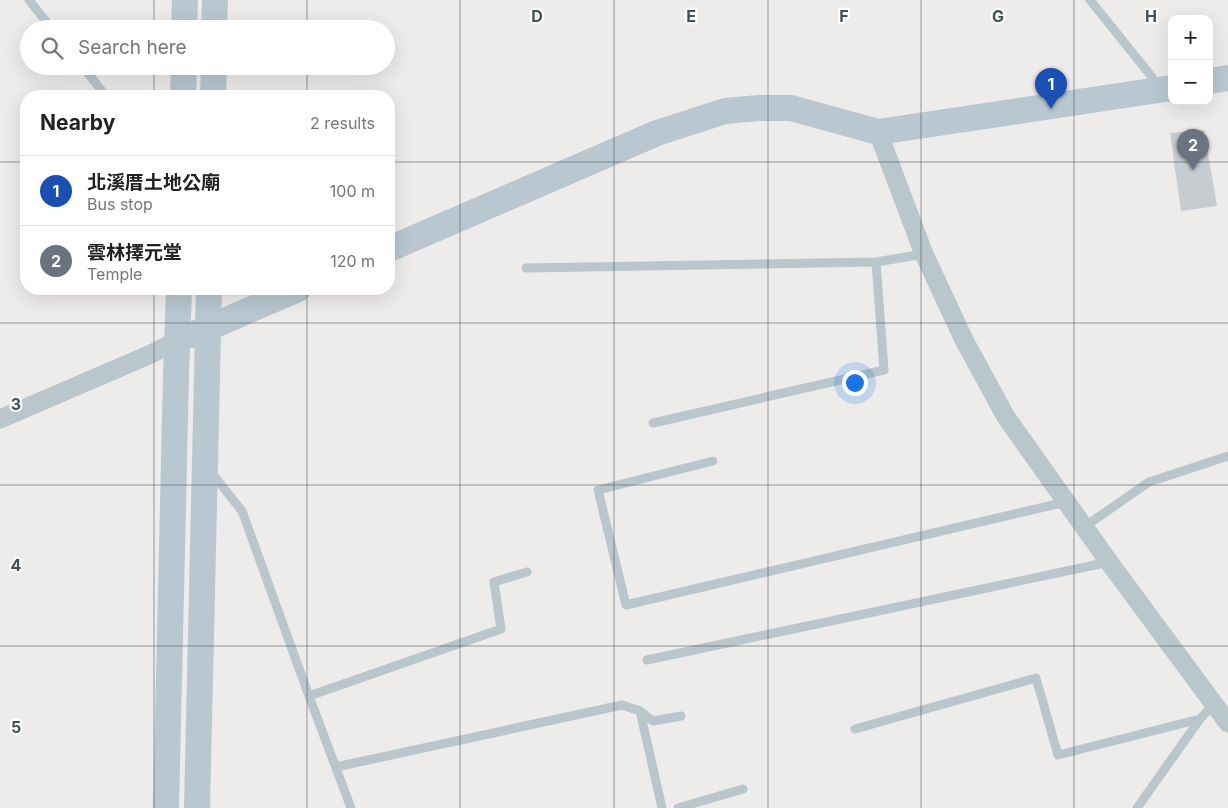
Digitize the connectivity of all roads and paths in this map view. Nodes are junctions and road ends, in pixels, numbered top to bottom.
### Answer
1 (29, 0) edge
2 (185, 0) edge
3 (215, 0) edge
4 (1090, 0) edge
5 (45, 20) edge
6 (184, 20) edge
7 (214, 20) edge
8 (89, 75) edge
9 (184, 75) edge
10 (214, 75) edge
11 (1228, 78) edge
12 (1213, 81) edge
13 (1167, 88) edge
14 (101, 90) edge
15 (183, 90) edge
16 (213, 90) edge
17 (878, 132) junction
18 (395, 246) edge
19 (924, 254) junction
20 (876, 262) junction
21 (526, 268) dead end
22 (180, 295) edge
23 (208, 295) edge
24 (285, 295) edge
25 (206, 330) junction
26 (177, 341) junction
27 (0, 419) edge
28 (653, 422) dead end
29 (1228, 456) edge
30 (712, 461) dead end
31 (205, 465) junction
32 (1066, 502) junction
33 (1084, 527) junction
34 (1109, 562) junction
35 (527, 572) dead end
36 (647, 660) dead end
37 (309, 696) junction
38 (1214, 704) junction
39 (640, 712) junction
40 (681, 716) dead end
41 (1200, 719) junction
42 (1228, 723) edge
43 (855, 729) dead end
44 (336, 767) junction
45 (743, 789) dead end
46 (166, 808) edge
47 (197, 808) edge
48 (351, 808) edge
49 (662, 808) edge
50 (678, 808) edge
51 (1137, 808) edge

1 - 5 lane
2 - 6 main road
3 - 7 main road
4 - 13 lane
8 - 14 lane
9 - 15 main road
10 - 16 main road
11 - 12 main road
13 - 17 main road
17 - 18 main road
17 - 19 street
19 - 20 lane
19 - 32 street
20 - 21 lane
20 - 28 lane
22 - 26 main road
23 - 25 main road
24 - 25 main road
25 - 26 main road
25 - 31 main road
26 - 27 street
26 - 46 main road
29 - 33 lane
30 - 32 lane
31 - 37 lane
31 - 47 main road
32 - 33 street
33 - 34 street
34 - 36 lane
34 - 38 street
35 - 37 lane
37 - 44 lane
38 - 41 lane
38 - 42 street
39 - 40 lane
39 - 44 lane
39 - 49 lane
41 - 43 lane
41 - 51 lane
44 - 48 lane
45 - 50 lane

